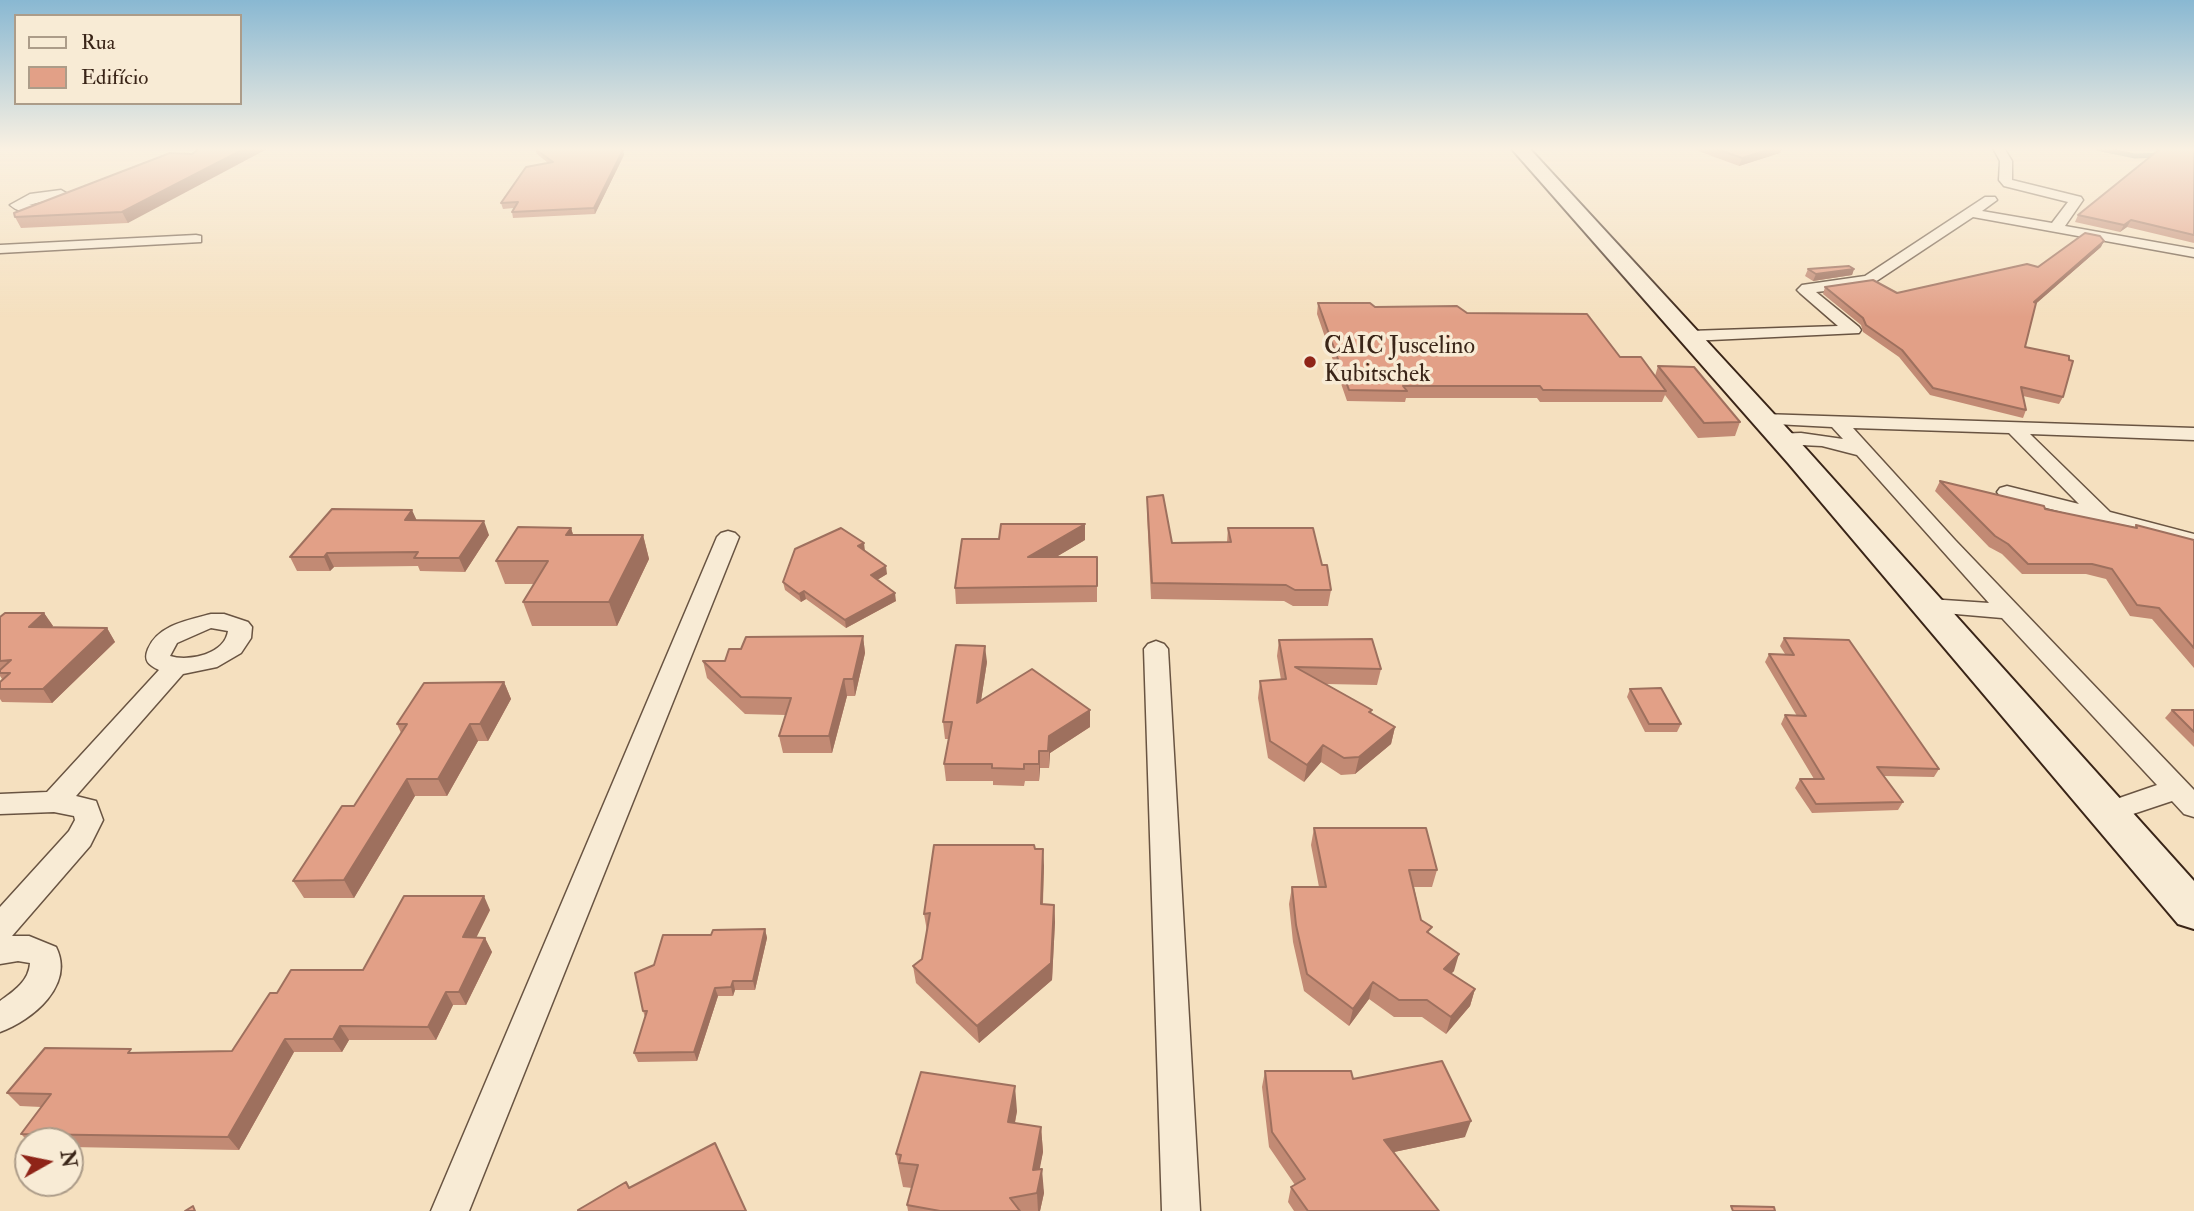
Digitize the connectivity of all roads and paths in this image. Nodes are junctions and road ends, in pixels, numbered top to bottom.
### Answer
1 (1571, 205) edge
2 (1984, 205) edge
3 (2072, 205) edge
4 (1972, 213) junction
5 (2059, 230) junction
6 (196, 239) dead end
7 (0, 249) edge
8 (2194, 253) edge
9 (1690, 336) junction
10 (1837, 421) junction
11 (1771, 428) junction
12 (2015, 429) junction
13 (2194, 434) edge
14 (1864, 452) junction
15 (2007, 492) dead end
16 (2104, 518) junction
17 (728, 537) dead end
18 (2194, 540) edge
19 (1929, 606) junction
20 (2010, 611) junction
21 (1156, 649) dead end
22 (175, 668) dead end
23 (2186, 798) edge
24 (54, 802) junction
25 (0, 804) edge
26 (2109, 812) junction
27 (2194, 911) edge
28 (0, 928) edge
29 (0, 951) edge
30 (0, 1018) edge
31 (450, 1211) edge
32 (1181, 1211) edge

1 - 9 street
2 - 4 street
3 - 5 street
4 - 5 street
4 - 9 street
5 - 8 street
6 - 7 street
9 - 11 street
10 - 11 street
10 - 12 street
10 - 14 street
11 - 14 street
11 - 19 street
12 - 13 street
12 - 16 street
14 - 20 street
15 - 16 street
16 - 18 street
17 - 31 street
19 - 20 street
19 - 26 street
20 - 23 street
21 - 32 street
22 - 24 street
23 - 26 street
24 - 25 street
24 - 28 street
26 - 27 street
29 - 30 street

